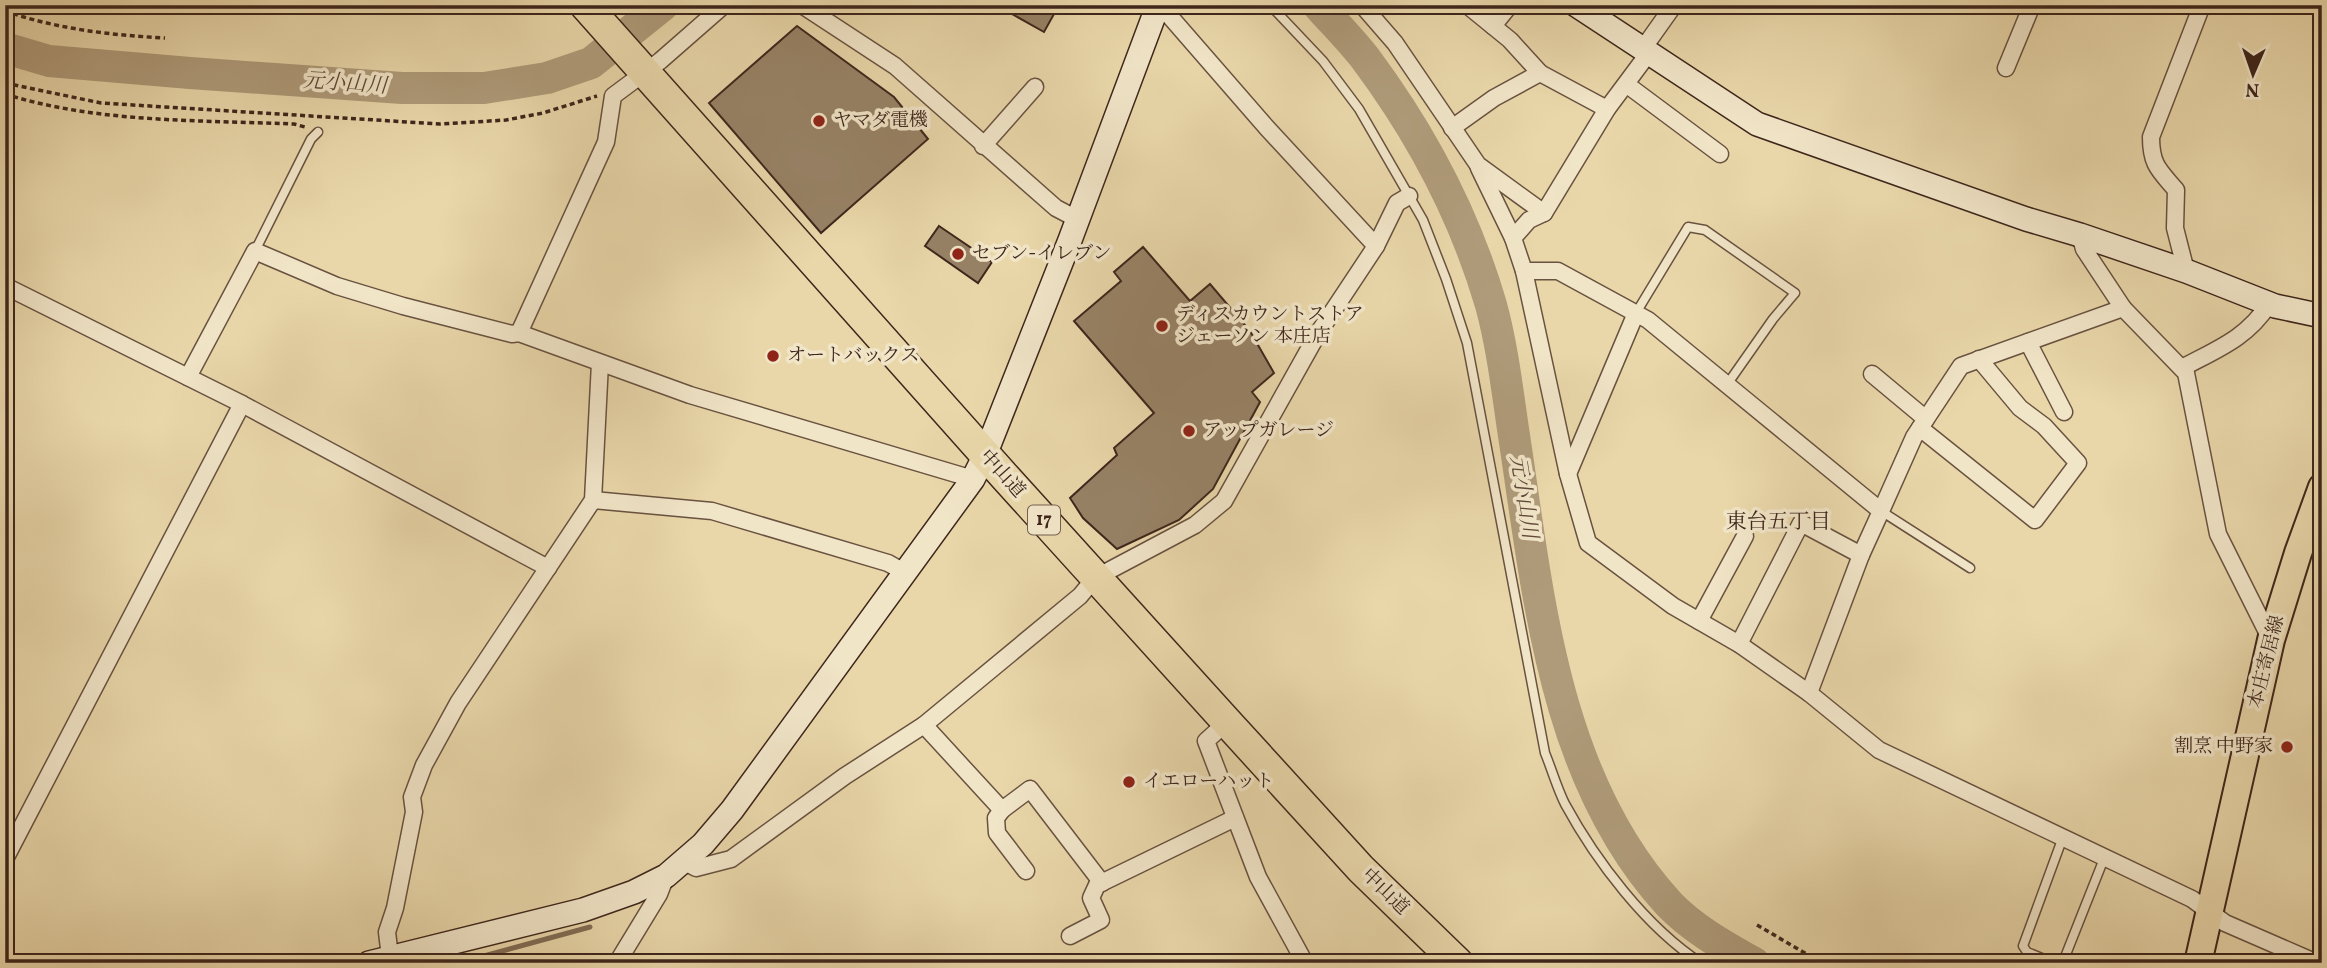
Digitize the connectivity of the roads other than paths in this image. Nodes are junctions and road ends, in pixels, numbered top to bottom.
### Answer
1 (723, 5) edge
2 (802, 5) edge
3 (1159, 5) edge
4 (1270, 5) edge
5 (1362, 5) edge
6 (1466, 5) edge
7 (1510, 5) edge
8 (1674, 5) edge
9 (2032, 5) edge
10 (2202, 5) edge
11 (1582, 7) edge
12 (601, 14) edge
13 (1493, 26) junction
14 (1645, 52) junction
15 (2006, 68) dead end
16 (643, 70) junction
17 (1540, 73) junction
18 (1626, 85) junction
19 (1035, 87) dead end
20 (1607, 110) junction
21 (1452, 128) junction
22 (318, 132) road end
23 (983, 146) junction
24 (1720, 154) dead end
25 (1478, 165) junction
26 (1409, 196) junction
27 (1544, 214) junction
28 (1077, 219) junction
29 (2080, 235) junction
30 (1513, 238) junction
31 (1376, 246) junction
32 (255, 251) junction
33 (1524, 271) junction
34 (2186, 271) junction
35 (5, 286) edge
36 (2269, 304) junction
37 (2123, 308) junction
38 (1636, 313) junction
39 (2322, 316) edge
40 (519, 333) junction
41 (2028, 342) junction
42 (1979, 359) junction
43 (600, 363) junction
44 (2182, 368) junction
45 (1872, 374) dead end
46 (188, 377) junction
47 (1726, 386) junction
48 (242, 404) junction
49 (2064, 412) dead end
50 (1923, 424) junction
51 (979, 467) junction
52 (1568, 474) junction
53 (2322, 487) edge
54 (593, 500) junction
55 (1881, 512) junction
56 (1745, 536) dead end
57 (1861, 555) junction
58 (548, 568) junction
59 (1970, 568) dead end
60 (904, 572) junction
61 (1095, 578) junction
62 (1699, 621) junction
63 (2271, 640) junction
64 (1739, 644) junction
65 (1809, 693) junction
66 (1227, 722) junction
67 (924, 725) junction
68 (1002, 810) junction
69 (1235, 818) junction
70 (2063, 837) junction
71 (2105, 856) junction
72 (5, 859) edge
73 (674, 868) junction
74 (1026, 871) dead end
75 (1102, 883) junction
76 (2209, 912) junction
77 (1070, 936) dead end
78 (380, 960) edge
79 (617, 963) edge
80 (1305, 963) edge
81 (1458, 963) edge
82 (1701, 963) edge
83 (2057, 963) edge
84 (2198, 963) edge
85 (2316, 963) edge

1 - 16 street
2 - 23 street
3 - 28 street
3 - 31 street
4 - 26 lane
5 - 21 street
6 - 13 street
7 - 13 street
8 - 14 street
9 - 15 street
10 - 34 street
11 - 14 street
12 - 16 highway, 中山道 / 17
13 - 17 street
14 - 18 street
14 - 29 street
16 - 40 street
16 - 51 highway, 中山道 / 17
17 - 20 street
17 - 21 street
18 - 20 street
18 - 24 street
19 - 23 street
20 - 27 street
21 - 25 street
22 - 32 lane
23 - 28 street
25 - 27 street
25 - 30 street
26 - 31 street
26 - 82 lane
27 - 30 street
28 - 51 street
29 - 34 street
29 - 37 street
30 - 33 street
31 - 61 street
32 - 40 street
32 - 46 street
33 - 38 street
33 - 52 street
34 - 36 street
35 - 46 street
36 - 39 street
36 - 44 street
37 - 41 street
37 - 44 street
38 - 47 street
38 - 47 lane
38 - 52 street
40 - 43 street
41 - 42 street
41 - 49 street
42 - 50 street
42 - 50 street
43 - 51 street
43 - 54 street
44 - 63 street
45 - 50 street
46 - 48 street
47 - 55 street
48 - 58 street
48 - 72 street
50 - 55 street
51 - 60 street
51 - 61 highway, 中山道 / 17
52 - 62 street
53 - 63 main road, 本庄寄居線
54 - 58 street
54 - 60 street
55 - 57 street
55 - 59 lane
56 - 62 street
57 - 64 street
57 - 65 street
58 - 78 street
60 - 73 street
61 - 66 highway, 中山道 / 17
61 - 67 street
62 - 64 street
63 - 76 main road, 本庄寄居線
64 - 65 street
65 - 70 street
66 - 69 street
66 - 81 highway, 中山道 / 17
67 - 68 street
67 - 73 street
68 - 74 street
68 - 75 street
69 - 75 street
69 - 80 street
70 - 71 street
70 - 83 lane
71 - 76 street
71 - 83 lane
73 - 78 street
73 - 79 street
75 - 77 street
76 - 84 main road, 本庄寄居線
76 - 85 street

